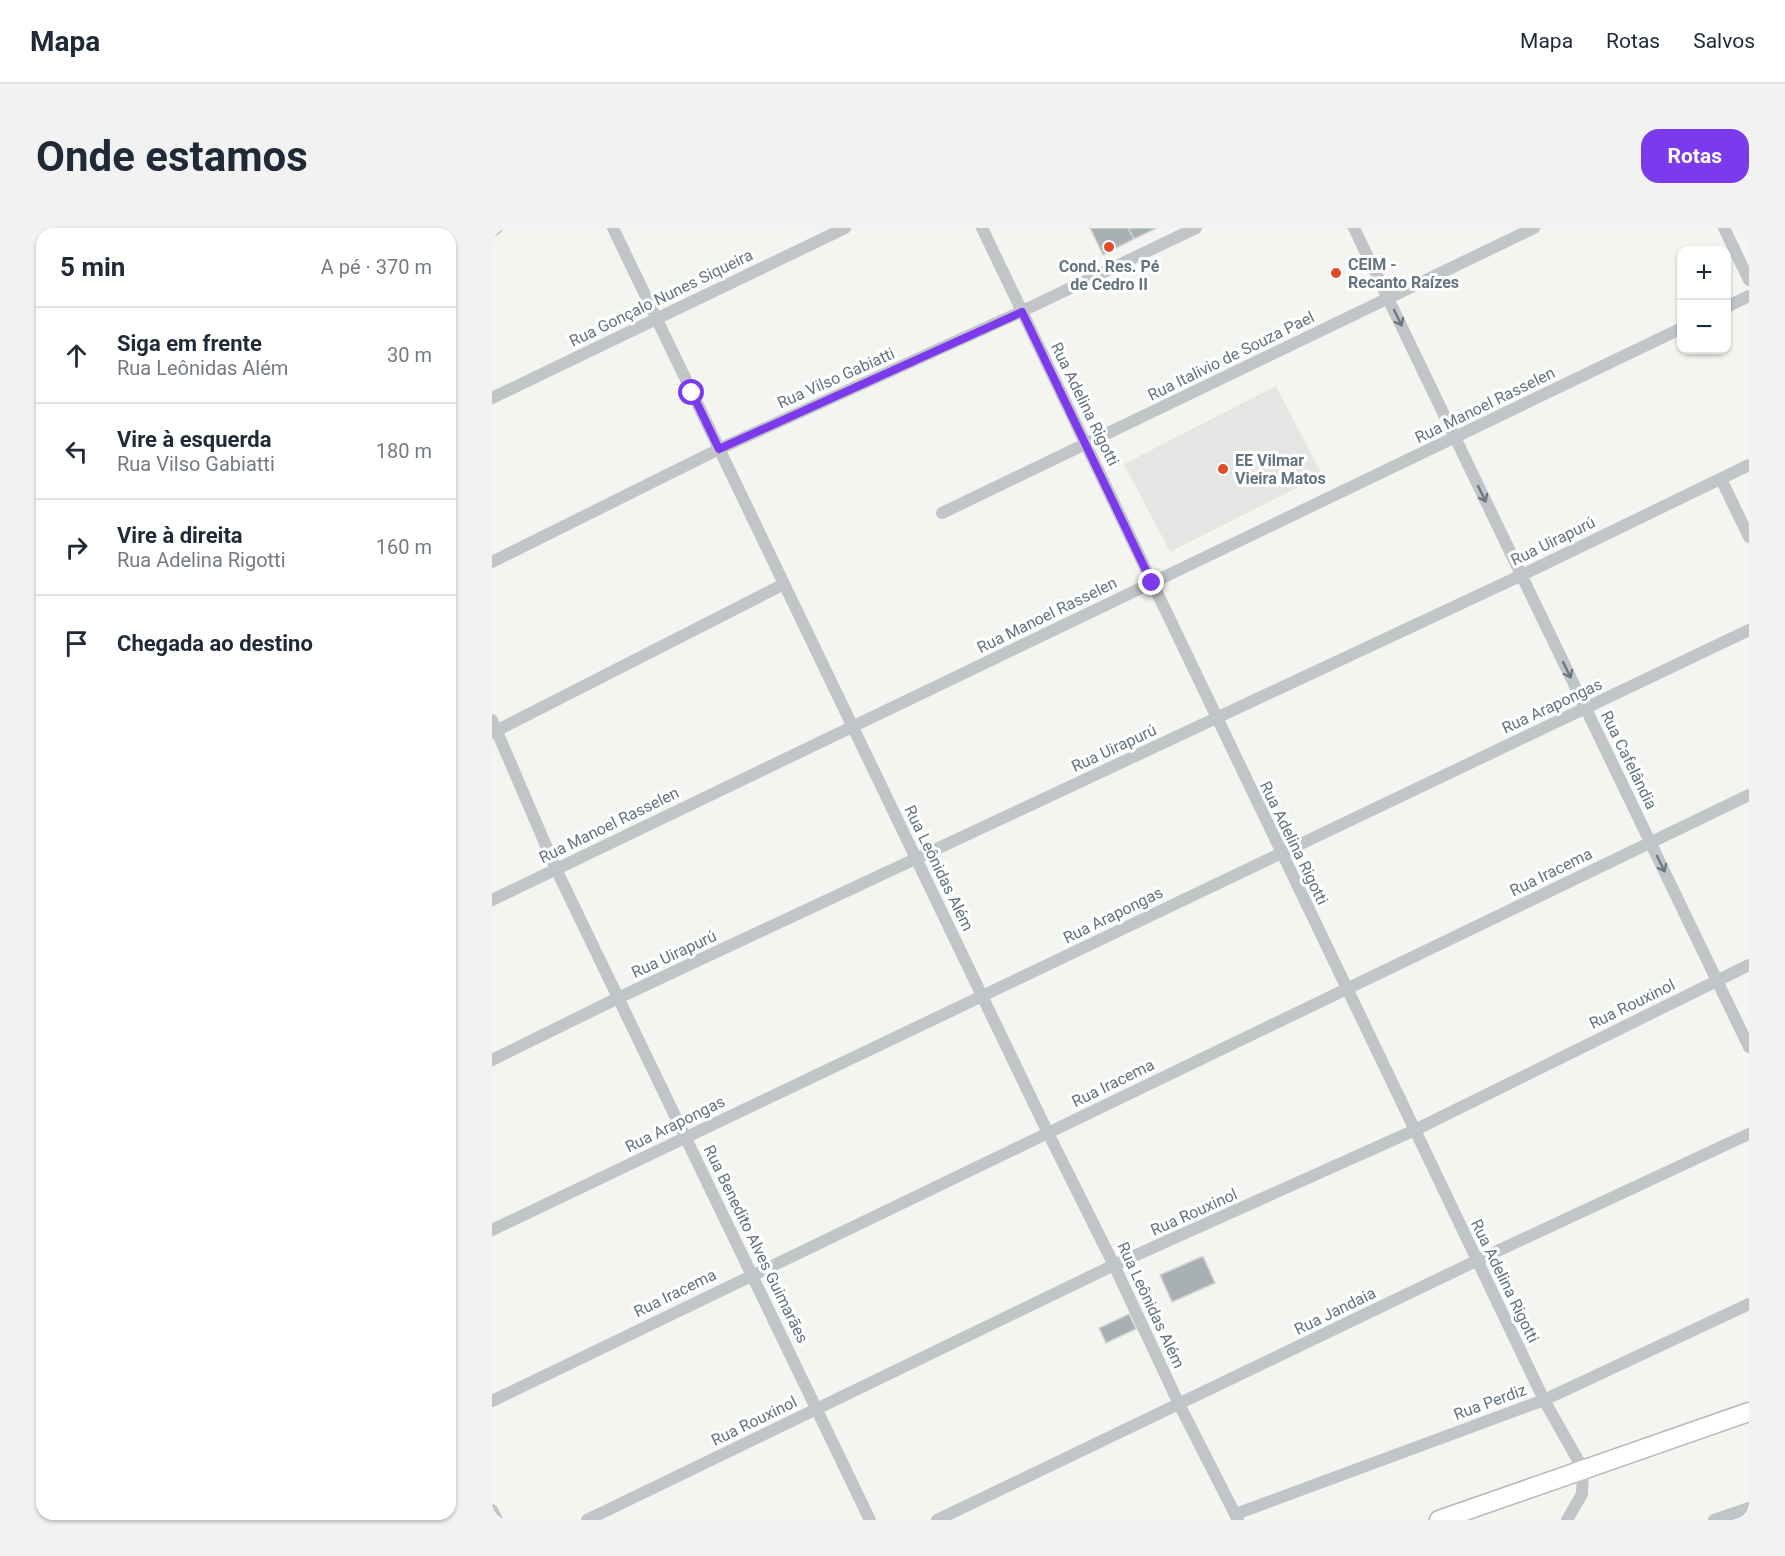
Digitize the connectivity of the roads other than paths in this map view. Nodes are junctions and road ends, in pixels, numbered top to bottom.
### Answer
1 (497, 228) edge
2 (613, 228) edge
3 (844, 228) edge
4 (982, 228) edge
5 (1196, 228) edge
6 (1354, 228) edge
7 (1534, 228) edge
8 (1724, 228) edge
9 (492, 231) edge
10 (1749, 280) edge
11 (1749, 296) edge
12 (1388, 299) junction
13 (1731, 305) edge
14 (1022, 312) junction
15 (657, 318) junction
16 (1677, 330) edge
17 (492, 398) edge
18 (1455, 438) junction
19 (1086, 445) junction
20 (719, 449) junction
21 (1749, 465) edge
22 (1721, 478) junction
23 (942, 513) dead end
24 (1749, 537) edge
25 (492, 562) edge
26 (1522, 575) junction
27 (1152, 583) junction
28 (784, 584) junction
29 (1749, 630) edge
30 (1586, 709) junction
31 (1216, 718) junction
32 (852, 726) junction
33 (494, 728) edge
34 (1749, 795) edge
35 (1651, 843) junction
36 (1281, 853) junction
37 (916, 860) junction
38 (556, 869) junction
39 (492, 900) edge
40 (1749, 965) edge
41 (1717, 981) junction
42 (1346, 989) junction
43 (982, 996) junction
44 (618, 998) junction
45 (1749, 1047) edge
46 (492, 1060) edge
47 (1415, 1130) junction
48 (1048, 1133) junction
49 (1749, 1134) edge
50 (686, 1137) junction
51 (492, 1230) edge
52 (1476, 1261) junction
53 (1114, 1265) junction
54 (752, 1274) junction
55 (1749, 1304) edge
56 (1544, 1400) junction
57 (492, 1401) edge
58 (1179, 1404) junction
59 (816, 1409) junction
60 (1749, 1412) edge
61 (1583, 1469) junction
62 (1749, 1508) edge
63 (492, 1510) edge
64 (1237, 1517) edge
65 (497, 1520) edge
66 (587, 1520) edge
67 (870, 1520) edge
68 (936, 1520) edge
69 (1439, 1520) edge
70 (1567, 1520) edge
71 (1714, 1520) edge

1 - 9 street
2 - 15 street, Rua Leônidas Além
3 - 15 street, Rua Gonçalo Nunes Siqueira
4 - 14 street, Rua Adelina Rigotti
5 - 14 street, Rua Vilso Gabiatti
6 - 12 street, Rua Cafelândia
7 - 12 street, Rua Italivio de Souza Pael
8 - 10 street
11 - 13 street
12 -> 18 street, Rua Cafelândia
12 - 19 street, Rua Italivio de Souza Pael
14 - 19 street, Rua Adelina Rigotti
14 - 20 street, Rua Vilso Gabiatti
15 - 17 street, Rua Gonçalo Nunes Siqueira
15 - 20 street, Rua Leônidas Além
16 - 18 street, Rua Manoel Rasselen
18 -> 26 street, Rua Cafelândia
18 - 27 street, Rua Manoel Rasselen
19 - 23 street, Rua Italivio de Souza Pael
19 - 27 street, Rua Adelina Rigotti
20 - 25 street, Rua Vilso Gabiatti
20 - 28 street, Rua Leônidas Além
21 - 22 street, Rua Uirapurú
22 - 24 street
22 - 26 street, Rua Uirapurú
26 -> 30 street, Rua Cafelândia
26 - 31 street, Rua Uirapurú
27 - 31 street, Rua Adelina Rigotti
27 - 32 street, Rua Manoel Rasselen
28 - 32 street, Rua Leônidas Além
28 - 33 street
29 - 30 street, Rua Arapongas
30 - 35 street, Rua Cafelândia
30 - 36 street, Rua Arapongas
31 - 36 street, Rua Adelina Rigotti
31 - 37 street, Rua Uirapurú
32 - 37 street, Rua Leônidas Além
32 - 38 street, Rua Manoel Rasselen
33 - 38 street, Rua Benedito Alves Guimarães
34 - 35 street, Rua Iracema
35 -> 41 street, Rua Cafelândia
35 - 42 street, Rua Iracema
36 - 42 street, Rua Adelina Rigotti
36 - 43 street, Rua Arapongas
37 - 43 street, Rua Leônidas Além
37 - 44 street, Rua Uirapurú
38 - 39 street, Rua Manoel Rasselen
38 - 44 street, Rua Benedito Alves Guimarães
40 - 41 street, Rua Rouxinol
41 - 45 street, Rua Cafelândia
41 - 47 street, Rua Rouxinol
42 - 47 street, Rua Adelina Rigotti
42 - 48 street, Rua Iracema
43 - 48 street, Rua Leônidas Além
43 - 50 street, Rua Arapongas
44 - 46 street, Rua Uirapurú
44 - 50 street, Rua Benedito Alves Guimarães
47 - 52 street, Rua Adelina Rigotti
47 - 53 street, Rua Rouxinol
48 - 53 street, Rua Leônidas Além
48 - 54 street, Rua Iracema
49 - 52 street, Rua Jandaia
50 - 51 street, Rua Arapongas
50 - 54 street, Rua Benedito Alves Guimarães
52 - 56 street, Rua Adelina Rigotti
52 - 58 street, Rua Jandaia
53 - 58 street, Rua Leônidas Além
53 - 59 street, Rua Rouxinol
54 - 57 street, Rua Iracema
54 - 59 street, Rua Benedito Alves Guimarães
55 - 56 street, Rua Perdiz
56 - 61 street, Rua Adelina Rigotti
56 - 64 street, Rua Perdiz
58 - 64 street, Rua Leônidas Além
58 - 68 street, Rua Jandaia
59 - 66 street, Rua Rouxinol
59 - 67 street, Rua Benedito Alves Guimarães
60 - 61 highway
61 - 69 highway
61 - 70 street
62 - 71 street
63 - 65 street

